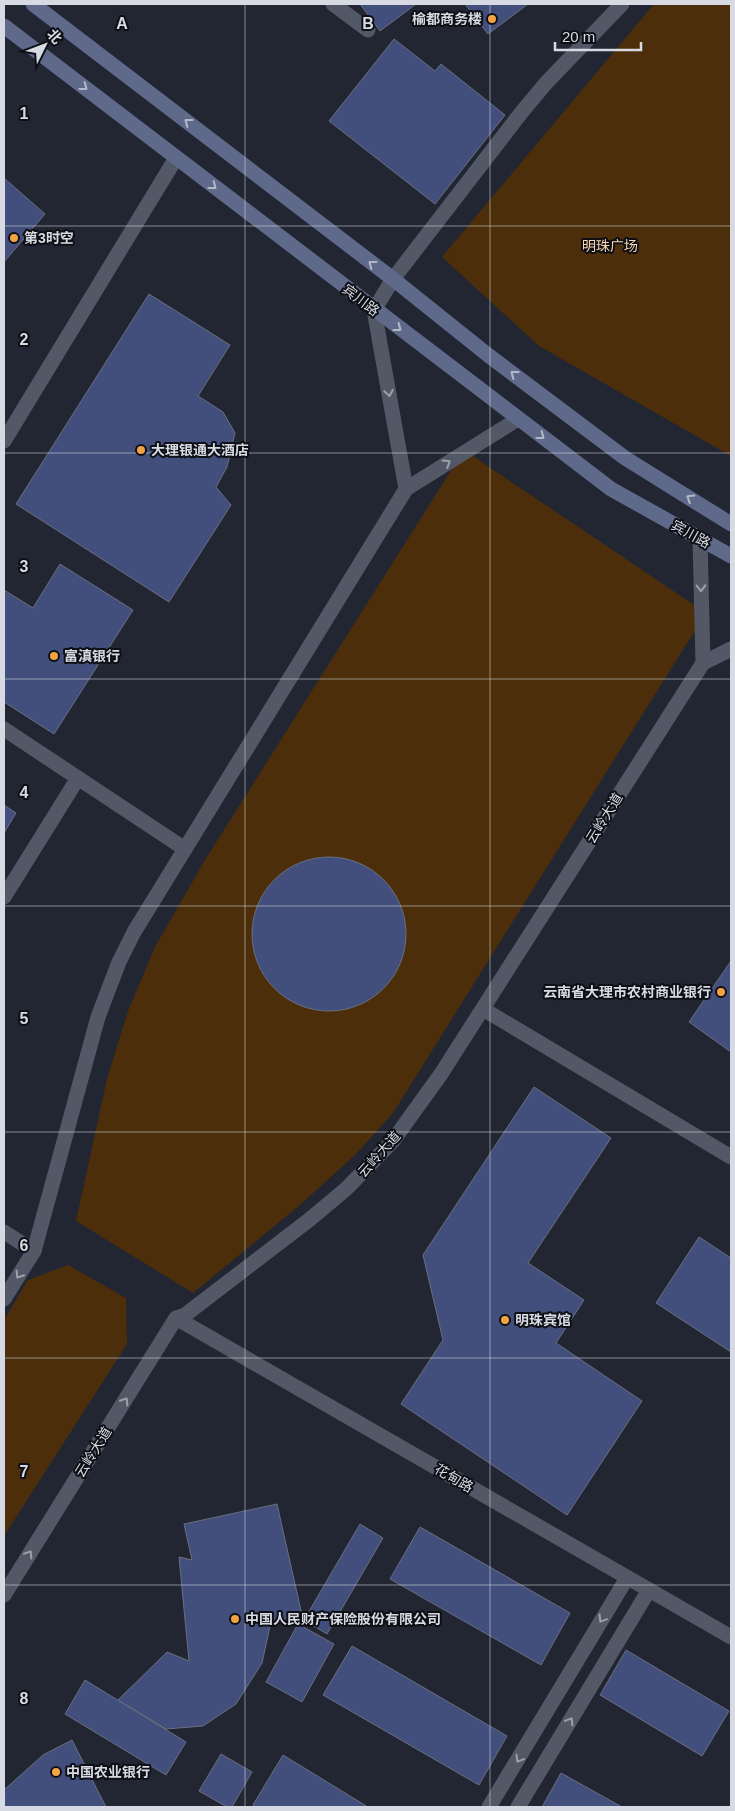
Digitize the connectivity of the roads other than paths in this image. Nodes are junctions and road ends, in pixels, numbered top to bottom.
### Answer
1 (33, 4) edge
2 (333, 4) edge
3 (622, 4) edge
4 (4, 26) edge
5 (368, 30) dead end
6 (176, 158) junction
7 (392, 279) junction
8 (374, 310) junction
9 (518, 419) junction
10 (4, 441) edge
11 (406, 489) junction
12 (731, 524) edge
13 (700, 539) junction
14 (731, 556) edge
15 (731, 649) edge
16 (703, 662) junction
17 (4, 729) edge
18 (78, 778) junction
19 (185, 849) junction
20 (4, 897) edge
21 (482, 1009) junction
22 (731, 1157) edge
23 (4, 1232) edge
24 (34, 1251) junction
25 (4, 1298) edge
26 (176, 1318) junction
27 (627, 1578) junction
28 (649, 1590) junction
29 (4, 1595) edge
30 (731, 1637) edge
31 (489, 1807) edge
32 (518, 1807) edge

7 -> 1 main road, 宾川路
2 - 5 street
3 - 7 street
4 -> 6 main road, 宾川路
6 -> 8 main road, 宾川路
6 - 10 street
7 - 8 street
12 -> 7 main road, 宾川路
8 -> 9 main road, 宾川路
8 -> 11 street
11 -> 9 street
9 -> 13 main road, 宾川路
11 - 19 street
13 - 14 main road, 宾川路
13 -> 16 street
15 - 16 street
16 - 21 street, 云岭大道
17 - 18 street
18 - 19 street
18 - 20 street
19 - 24 street
21 - 22 street
21 - 26 street, 云岭大道
23 - 24 street
24 -> 25 street
26 - 27 street, 花甸路
29 -> 26 street, 云岭大道
27 - 28 street, 花甸路
27 -> 31 street
28 - 30 street, 花甸路
32 -> 28 street

